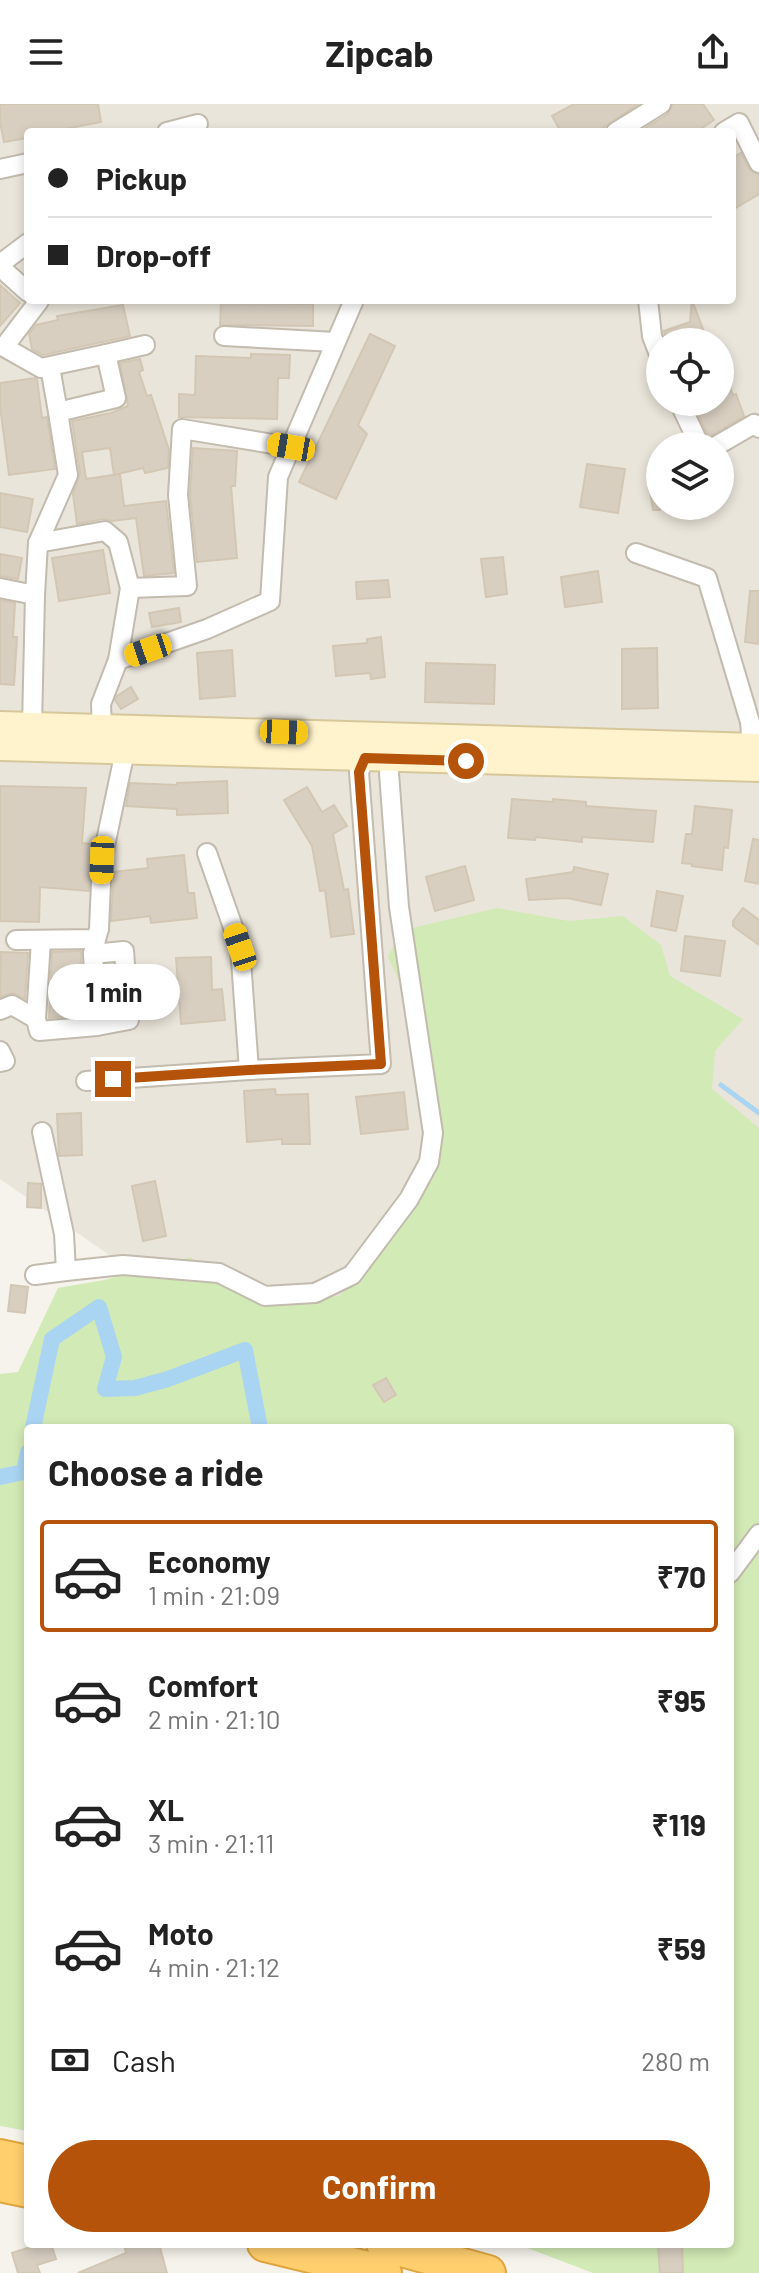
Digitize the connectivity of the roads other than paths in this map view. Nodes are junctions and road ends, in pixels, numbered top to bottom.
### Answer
1 (661, 104) edge
2 (198, 124) dead end
3 (182, 128) edge
4 (622, 128) edge
5 (731, 128) edge
6 (759, 163) edge
7 (24, 164) edge
8 (0, 169) edge
9 (24, 246) edge
10 (0, 265) edge
11 (24, 288) edge
12 (37, 304) edge
13 (352, 304) edge
14 (648, 304) edge
15 (651, 328) edge
16 (224, 336) dead end
17 (335, 342) junction
18 (145, 345) dead end
19 (106, 354) junction
20 (50, 367) junction
21 (58, 412) junction
22 (759, 428) edge
23 (734, 436) edge
24 (291, 447) junction
25 (38, 543) junction
26 (636, 553) dead end
27 (0, 588) edge
28 (130, 588) junction
29 (35, 595) junction
30 (118, 660) junction
31 (0, 725) edge
32 (32, 726) junction
33 (102, 728) junction
34 (0, 747) edge
35 (125, 751) junction
36 (398, 756) junction
37 (756, 757) edge
38 (365, 758) junction
39 (207, 853) dead end
40 (16, 940) dead end
41 (41, 940) junction
42 (95, 946) junction
43 (0, 1010) edge
44 (36, 1019) junction
45 (97, 1026) junction
46 (0, 1051) edge
47 (0, 1062) edge
48 (249, 1070) junction
49 (86, 1081) dead end
50 (42, 1132) dead end
51 (66, 1271) junction
52 (35, 1275) dead end
53 (759, 1534) edge
54 (734, 1568) edge
55 (0, 2157) edge
56 (24, 2162) edge
57 (0, 2184) edge
58 (24, 2189) edge
59 (277, 2248) edge
60 (380, 2258) edge
61 (332, 2267) edge
62 (488, 2273) edge

1 - 4 street
2 - 3 street
5 - 6 street
7 - 8 street
9 - 10 street
10 - 11 street
12 - 20 street
13 - 17 street
14 - 15 street
16 - 17 street
17 - 24 street
18 - 19 street
19 - 20 street
19 - 21 street
20 - 21 street
21 - 25 street
22 - 23 street
24 - 28 street
24 - 30 street
25 - 28 street
25 - 29 street
26 - 37 street
27 - 29 street
28 - 30 street
29 - 32 street
30 - 33 street
31 - 32 main road
32 - 33 main road
33 - 36 main road
34 - 35 main road
35 - 38 main road
35 - 42 street
36 - 37 main road
36 - 38 main road
36 - 51 street
38 - 48 street
39 - 48 street
40 - 41 street
41 - 42 street
41 - 44 street
42 - 45 street
42 - 45 street
43 - 44 street
44 - 45 street
46 - 47 street
48 - 49 street
50 - 51 street
51 - 52 street
53 - 54 street
55 - 56 highway
57 - 58 highway
59 - 61 highway
60 - 61 highway
60 - 62 highway

